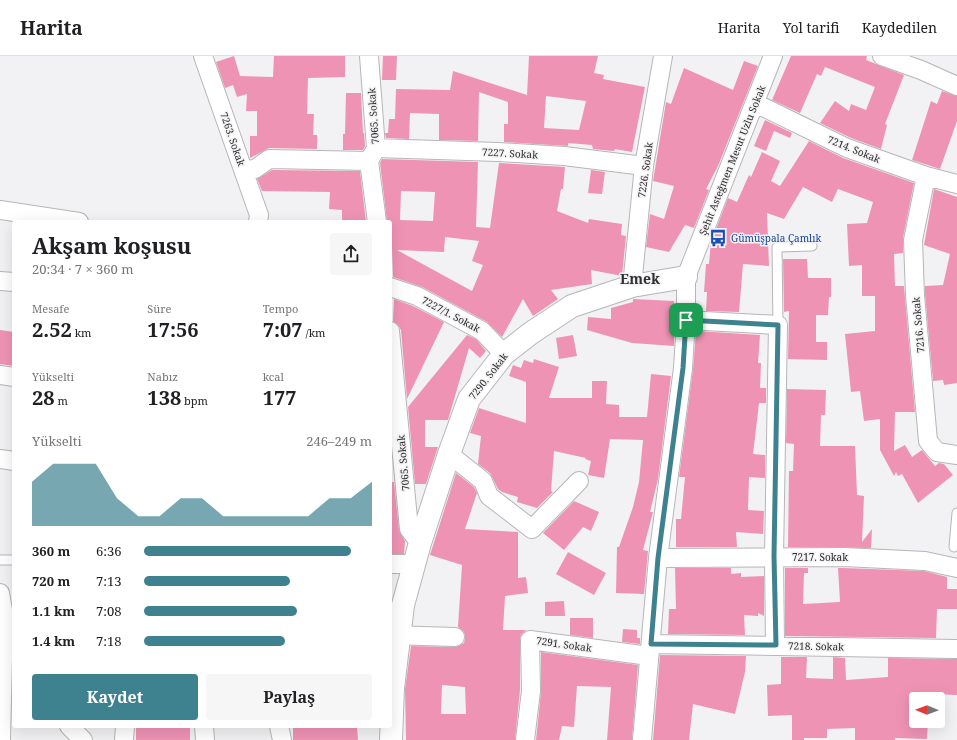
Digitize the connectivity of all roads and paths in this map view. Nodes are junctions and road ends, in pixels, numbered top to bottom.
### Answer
1 (203, 56) edge
2 (369, 56) edge
3 (662, 56) edge
4 (882, 56) edge
5 (769, 57) edge
6 (957, 86) edge
7 (755, 103) junction
8 (372, 155) junction
9 (644, 166) junction
10 (244, 170) junction
11 (926, 176) junction
12 (957, 184) edge
13 (0, 210) edge
14 (66, 220) edge
15 (258, 220) edge
16 (377, 220) edge
17 (812, 246) dead end
18 (686, 277) junction
19 (0, 281) edge
20 (12, 282) edge
21 (632, 286) junction
22 (392, 288) edge
23 (686, 320) junction
24 (778, 325) junction
25 (392, 352) edge
26 (504, 354) junction
27 (0, 375) edge
28 (12, 377) edge
29 (449, 454) junction
30 (957, 455) edge
31 (0, 459) edge
32 (12, 461) edge
33 (579, 481) dead end
34 (957, 513) edge
35 (420, 543) junction
36 (954, 547) dead end
37 (774, 556) junction
38 (658, 558) junction
39 (0, 560) edge
40 (12, 560) edge
41 (392, 564) edge
42 (414, 564) junction
43 (957, 568) edge
44 (0, 593) edge
45 (394, 635) edge
46 (455, 637) dead end
47 (776, 645) junction
48 (957, 649) edge
49 (650, 650) junction
50 (9, 682) edge
51 (392, 723) edge
52 (72, 728) edge
53 (125, 728) edge
54 (204, 728) edge
55 (279, 728) edge
56 (392, 728) edge
57 (1, 740) edge
58 (83, 740) edge
59 (124, 740) edge
60 (205, 740) edge
61 (282, 740) edge
62 (391, 740) edge
63 (525, 740) edge
64 (642, 740) edge

1 - 10 street, 7263. Sokak
2 - 8 street, 7065. Sokak
3 - 9 street, 7226. Sokak
4 - 6 street
5 - 7 street, Şehit Asteğmen Mesut Uzlu Sokak
7 - 11 street, 7214. Sokak
7 - 18 street, Şehit Asteğmen Mesut Uzlu Sokak
8 - 9 street, 7227. Sokak
8 - 10 street, 7227. Sokak
8 - 16 street, 7065. Sokak
9 - 21 street, 7226. Sokak
10 - 15 street, 7263. Sokak
11 - 12 street, 7214. Sokak
11 - 30 street, 7216. Sokak
13 - 14 street
17 - 24 lane
18 - 21 street, 7290. Sokak
18 - 23 street, Şehit Asteğmen Mesut Uzlu Sokak
19 - 20 street
21 - 26 street, 7290. Sokak
22 - 26 street, 7227/1. Sokak
23 - 24 street
23 - 38 street, Şehit Asteğmen Mesut Uzlu Sokak
24 - 37 street
25 - 35 street, 7065. Sokak
26 - 29 street, 7290. Sokak
27 - 28 street
29 - 33 street
29 - 35 street, 7290. Sokak
31 - 32 street
34 - 36 lane
35 - 42 street, 7290. Sokak
37 - 38 street, 7217. Sokak
37 - 43 street, 7217. Sokak
37 - 47 street
38 - 49 street, Şehit Asteğmen Mesut Uzlu Sokak
39 - 40 lane
41 - 42 street
42 - 45 street, 7290. Sokak
44 - 50 street
45 - 46 street
45 - 51 street, 7290. Sokak
47 - 48 street, 7218. Sokak
47 - 49 street, 7218. Sokak
49 - 63 street, 7291. Sokak
49 - 64 street, Şehit Asteğmen Mesut Uzlu Sokak
50 - 57 street
52 - 58 street
53 - 59 street
54 - 60 street
55 - 61 street
56 - 62 street, 7290. Sokak

